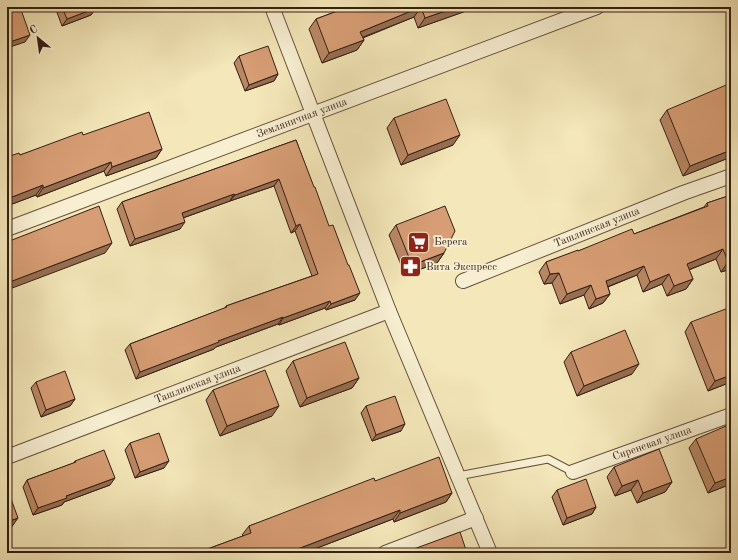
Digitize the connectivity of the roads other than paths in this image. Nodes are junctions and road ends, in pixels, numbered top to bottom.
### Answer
1 (272, 7) edge
2 (597, 7) edge
3 (312, 114) junction
4 (731, 176) edge
5 (7, 229) edge
6 (463, 281) dead end
7 (389, 311) junction
8 (731, 415) edge
9 (7, 456) edge
10 (573, 472) joint
11 (458, 476) junction
12 (476, 518) junction
13 (384, 553) edge
14 (490, 553) edge

1 - 3 street
2 - 3 street, Земляничная улица
3 - 5 street, Земляничная улица
3 - 7 street
4 - 6 street, Ташлинская улица
7 - 9 street, Ташлинская улица
7 - 11 street
8 - 10 street, Сиреневая улица
10 - 11 lane
11 - 12 street
12 - 13 street
12 - 14 street

